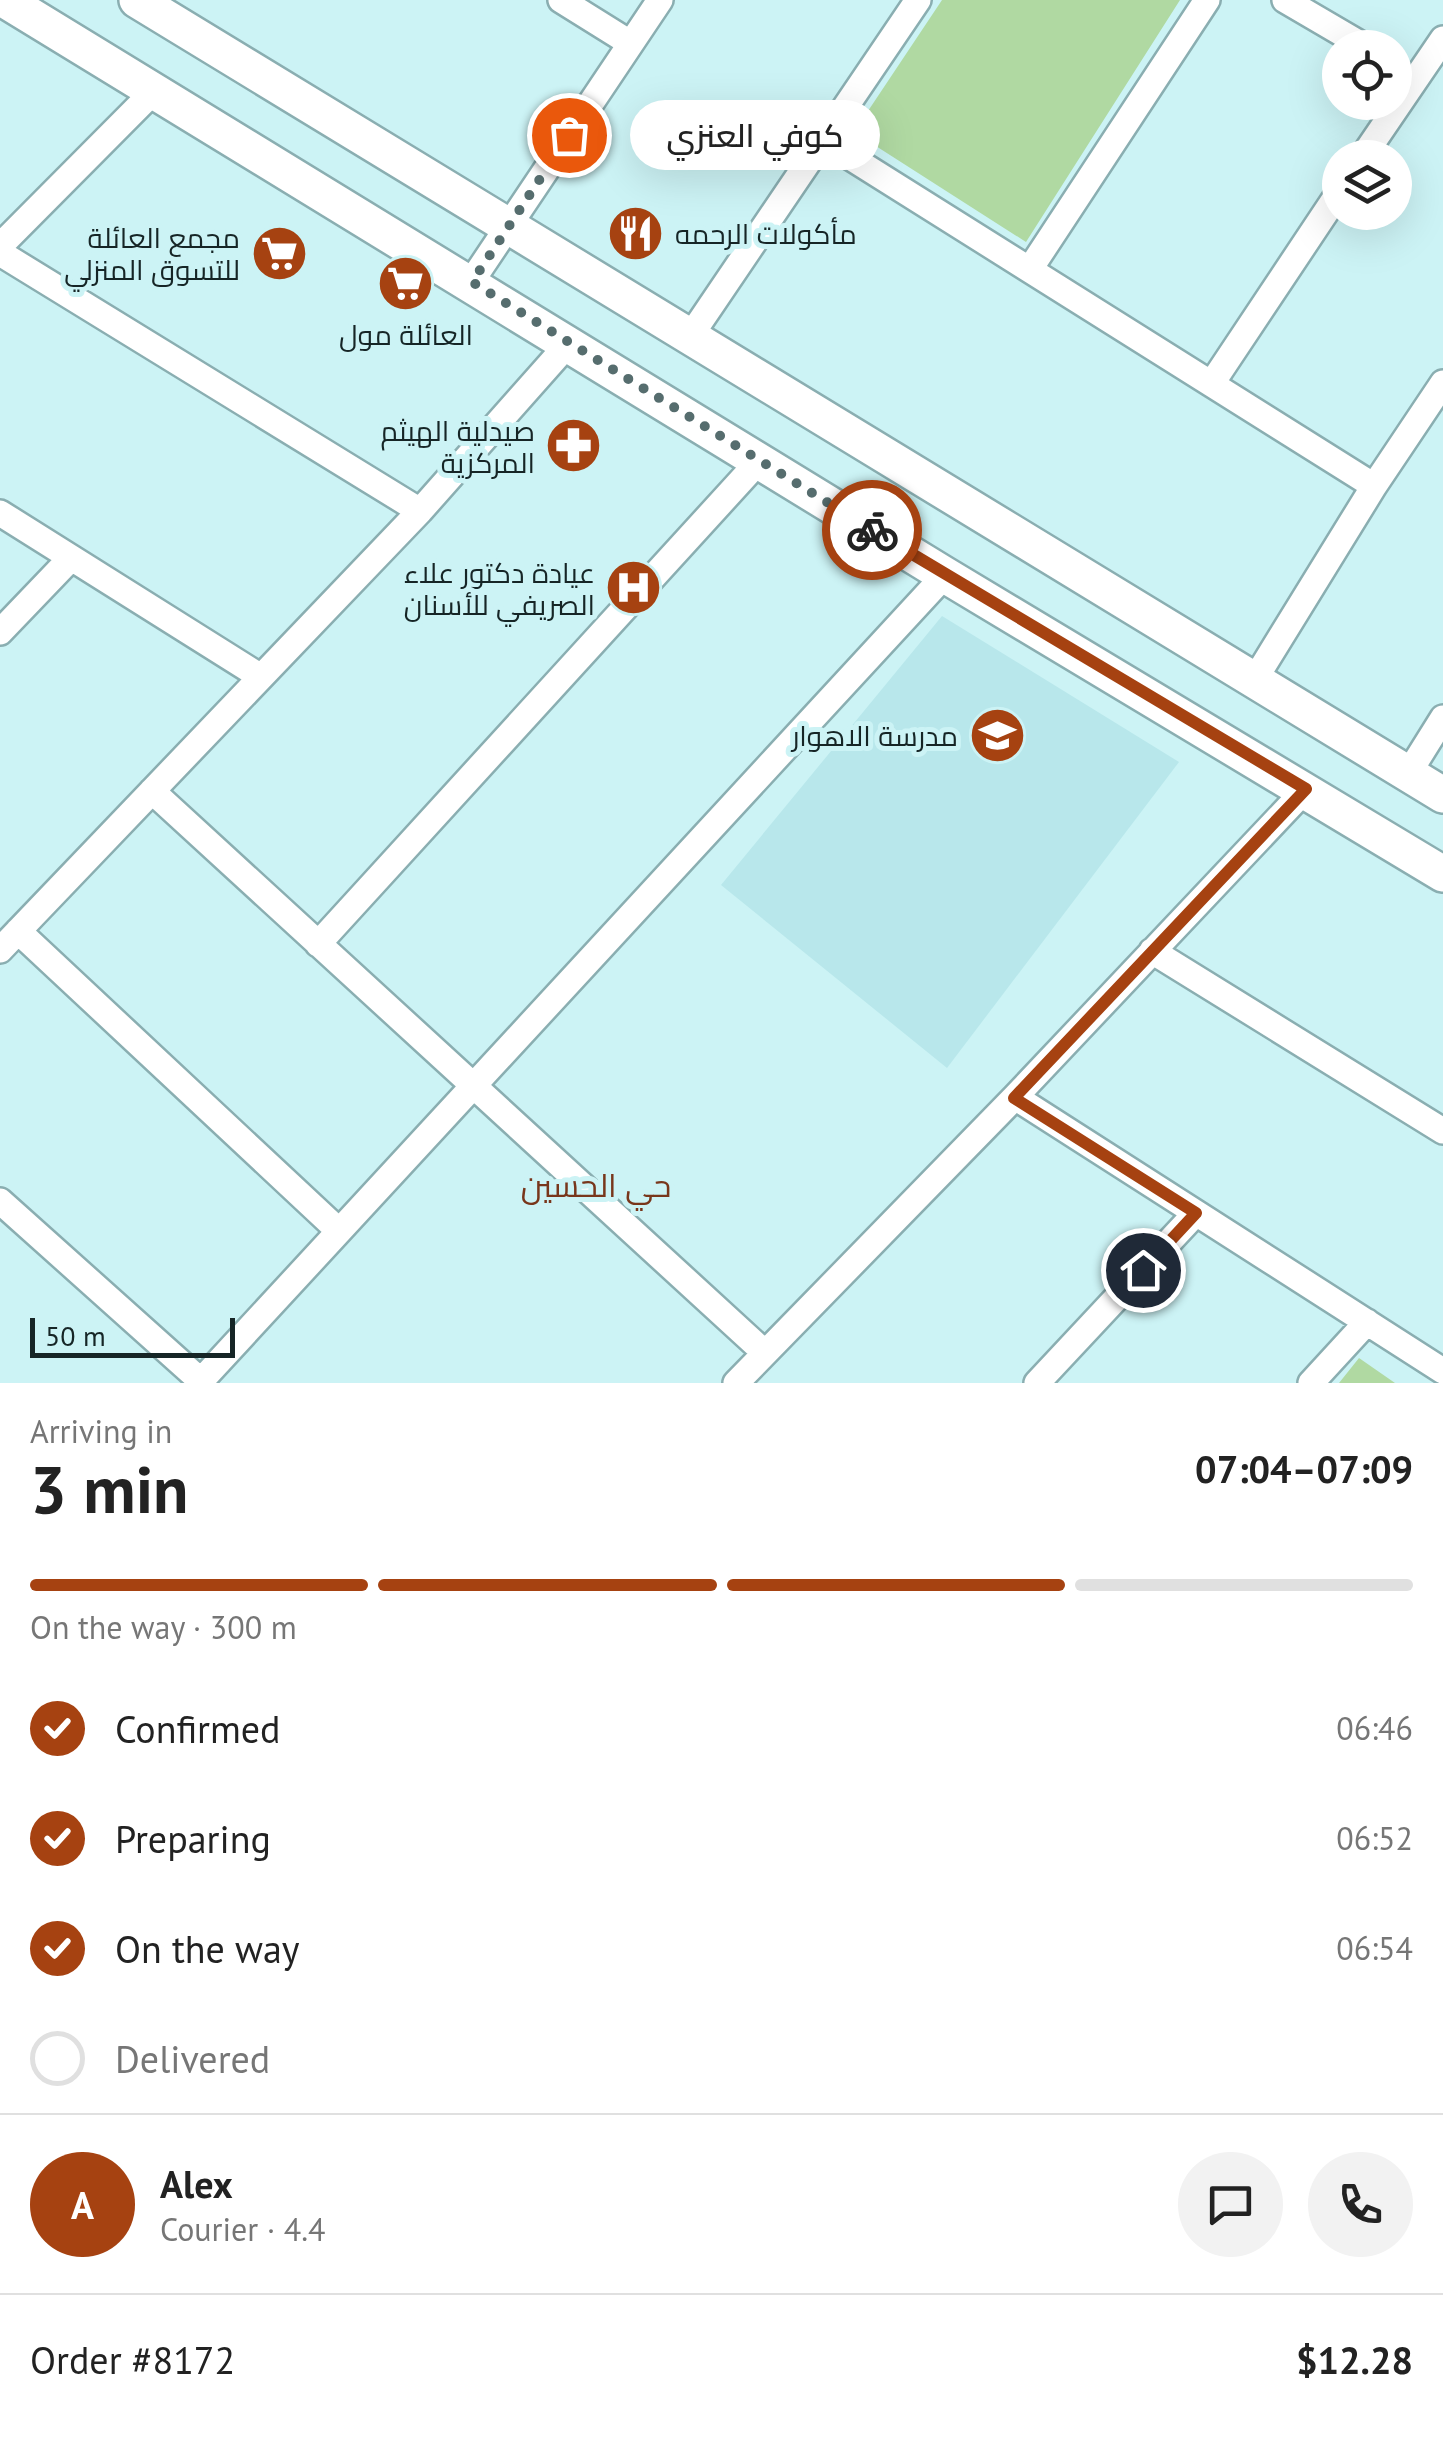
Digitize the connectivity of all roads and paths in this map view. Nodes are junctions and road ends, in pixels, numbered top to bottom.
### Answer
1 (5, 0) edge
2 (137, 0) edge
3 (560, 0) edge
4 (660, 0) edge
5 (918, 0) edge
6 (1207, 0) edge
7 (1285, 0) edge
8 (1337, 30) edge
9 (1443, 39) edge
10 (630, 43) junction
11 (1412, 65) edge
12 (154, 91) junction
13 (823, 140) junction
14 (1322, 218) edge
15 (509, 226) junction
16 (0, 249) edge
17 (1030, 269) junction
18 (472, 282) junction
19 (689, 338) junction
20 (568, 344) junction
21 (1212, 383) junction
22 (1443, 383) edge
23 (759, 461) junction
24 (1374, 486) junction
25 (420, 512) junction
26 (0, 513) edge
27 (70, 559) junction
28 (946, 575) junction
29 (0, 632) edge
30 (261, 678) junction
31 (1255, 679) junction
32 (1443, 718) edge
33 (1408, 774) junction
34 (1306, 789) junction
35 (152, 792) junction
36 (1443, 795) edge
37 (1443, 874) edge
38 (9, 940) edge
39 (318, 944) junction
40 (1152, 951) junction
41 (471, 1087) junction
42 (1014, 1098) junction
43 (1443, 1131) edge
44 (0, 1202) edge
45 (1196, 1213) junction
46 (339, 1230) junction
47 (1366, 1322) junction
48 (764, 1352) junction
49 (1443, 1371) edge
50 (200, 1382) edge
51 (736, 1383) edge
52 (1037, 1383) edge
53 (1311, 1383) edge

1 - 12 main road
2 - 15 main road
3 - 10 street
4 - 10 street
5 - 13 street
6 - 17 street
7 - 8 street
9 - 11 street
10 - 15 street
12 - 16 street
12 - 18 main road
13 - 17 street
13 - 19 street
14 - 21 street
15 - 18 street
15 - 19 main road
16 - 25 street
17 - 21 street
18 - 20 main road
19 - 31 main road
20 - 23 main road
20 - 25 street
21 - 24 street
22 - 24 street
23 - 28 main road
23 - 39 street
24 - 31 street
25 - 30 street
26 - 27 street
27 - 29 street
27 - 30 street
28 - 34 main road
28 - 41 street
30 - 35 street
31 - 33 main road
32 - 33 street
33 - 36 main road
34 - 37 main road
34 - 40 street
35 - 38 street
35 - 39 street
38 - 46 street
39 - 41 street
40 - 42 street
40 - 43 street
41 - 46 street
41 - 48 street
42 - 45 street
42 - 48 street
44 - 50 street
45 - 47 street
45 - 52 street
46 - 50 street
47 - 49 street
47 - 53 street
48 - 51 street

